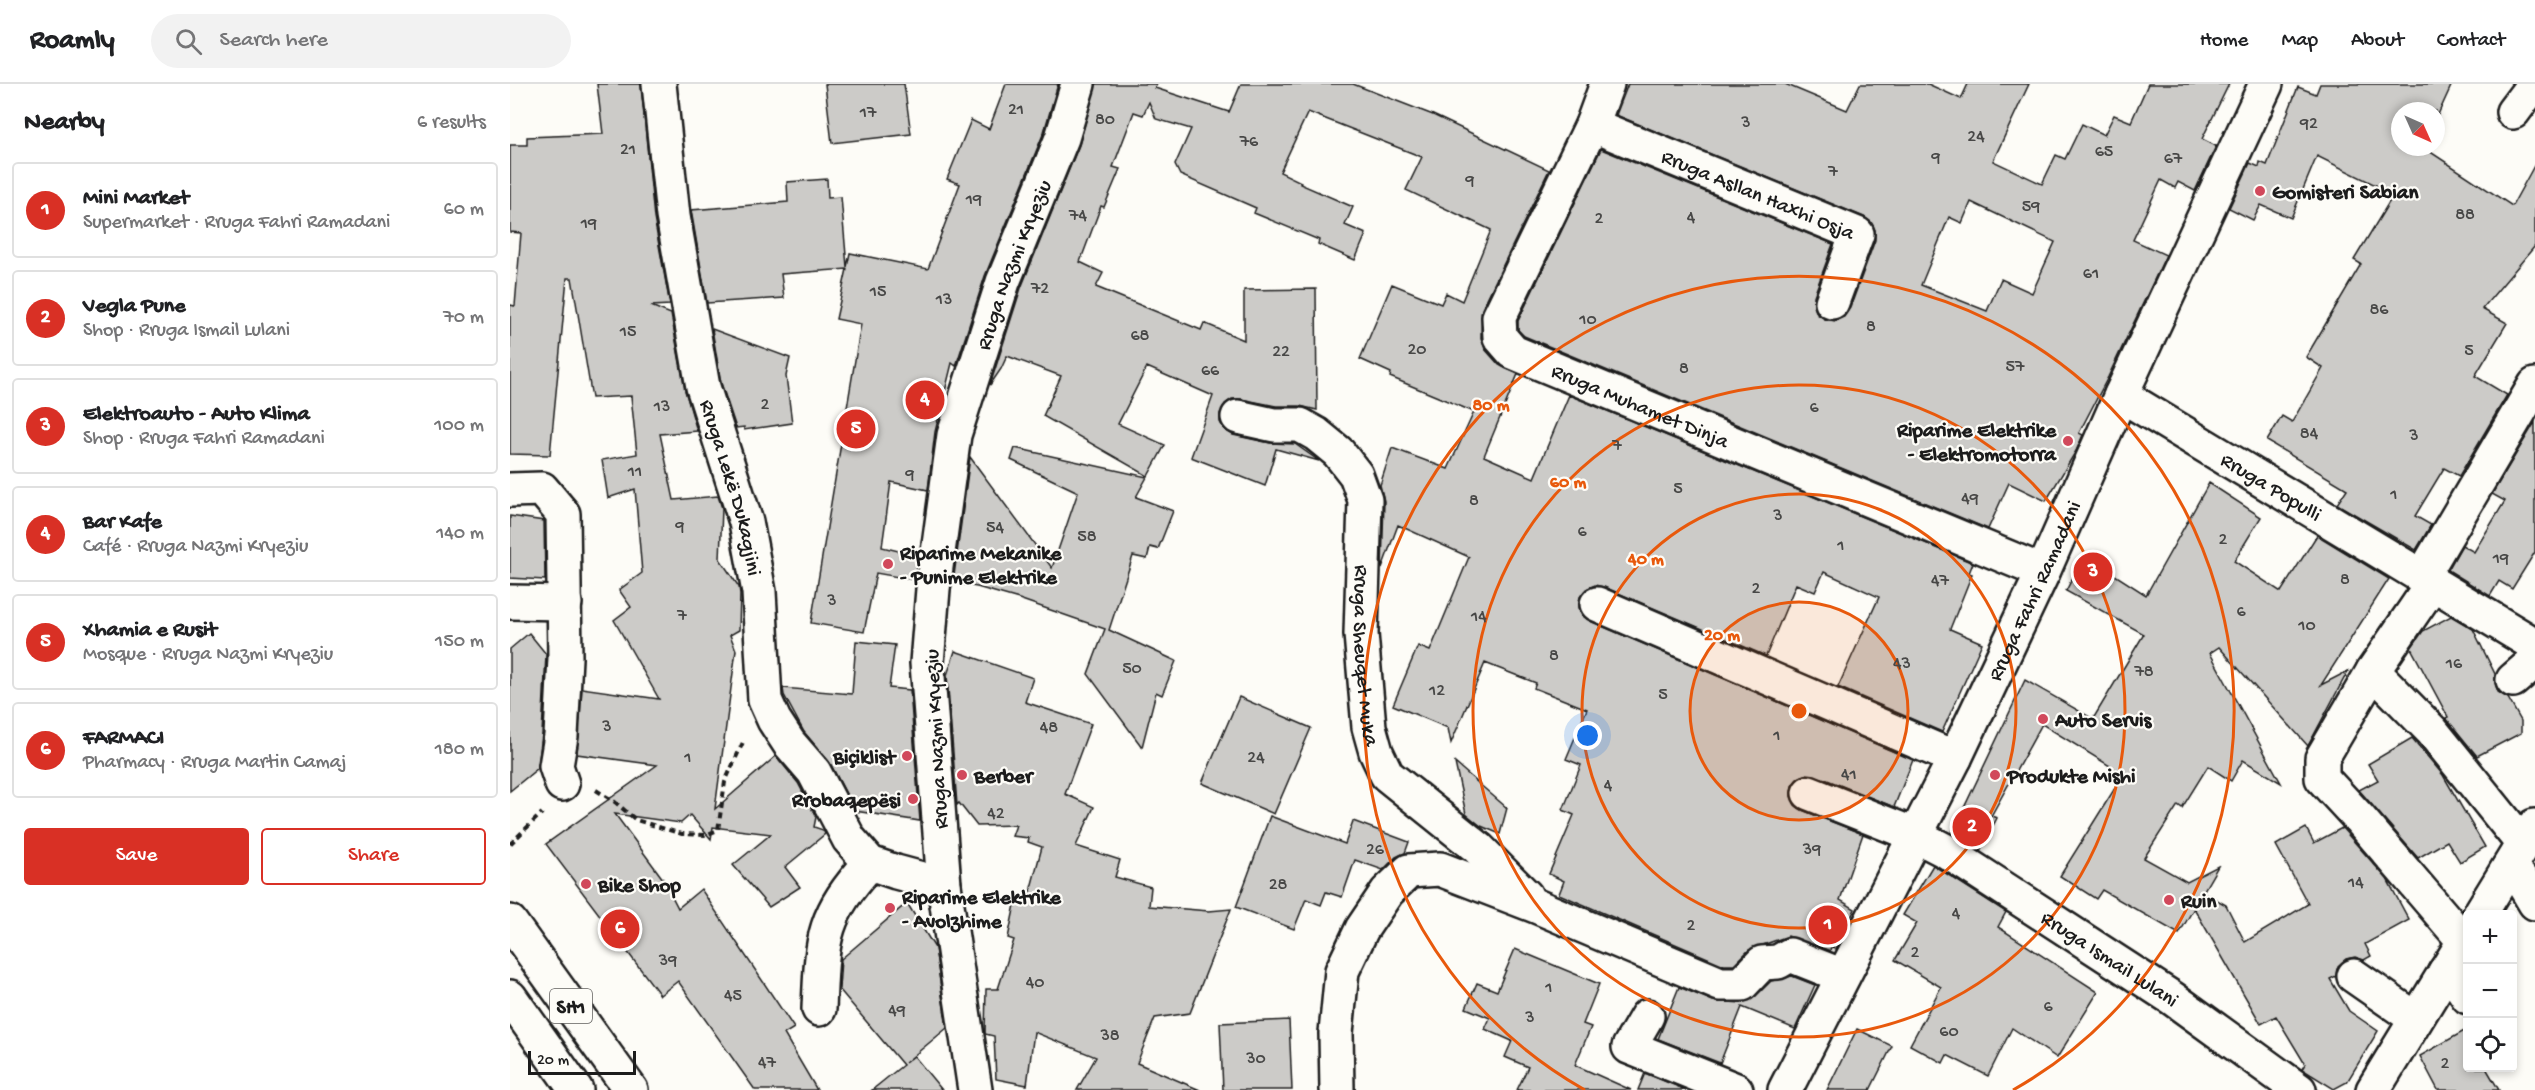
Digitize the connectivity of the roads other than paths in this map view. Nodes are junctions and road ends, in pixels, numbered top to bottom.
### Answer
1 (659, 84) edge
2 (1078, 84) edge
3 (1607, 84) edge
4 (2266, 84) edge
5 (2534, 84) edge
6 (2513, 112) dead end
7 (1592, 125) junction
8 (1832, 302) dead end
9 (2535, 385) edge
10 (2121, 395) junction
11 (1238, 417) dead end
12 (510, 490) edge
13 (2043, 572) junction
14 (2427, 580) junction
15 (510, 602) edge
16 (565, 603) junction
17 (1597, 604) dead end
18 (2535, 645) edge
19 (2373, 671) junction
20 (1955, 758) junction
21 (562, 784) road end
22 (1809, 793) dead end
23 (1915, 835) junction
24 (2522, 846) edge
25 (870, 862) junction
26 (944, 885) junction
27 (2535, 903) edge
28 (1536, 906) junction
29 (2482, 910) edge
30 (510, 922) edge
31 (2463, 923) edge
32 (2463, 942) edge
33 (2445, 972) junction
34 (1843, 976) junction
35 (2354, 976) dead end
36 (2463, 989) edge
37 (510, 997) edge
38 (819, 1009) dead end
39 (1647, 1016) dead end
40 (2416, 1019) junction
41 (576, 1090) edge
42 (631, 1090) edge
43 (975, 1090) edge
44 (1337, 1090) edge
45 (1736, 1090) edge
46 (1785, 1090) edge
47 (2299, 1090) edge
48 (2373, 1090) edge

1 - 25 street, Rruga Lekë Dukagjini
2 - 26 street, Rruga Nazmi Kryeziu
3 - 7 street, Rruga Muhamet Dinja
4 - 10 street, Rruga Fahri Ramadani
5 - 6 street
7 - 8 street, Rruga Asllan Haxhi Osja
7 - 13 street, Rruga Muhamet Dinja
9 - 14 street
10 - 13 street, Rruga Fahri Ramadani
10 - 14 street, Rruga Populli
11 - 28 street, Rruga Sheuqet Muka
12 - 16 street
13 - 20 street, Rruga Fahri Ramadani
14 - 18 street, Rruga Populli
14 - 19 street
15 - 16 street
16 - 21 street
17 - 20 street
19 - 24 street
19 - 31 street
20 - 23 street, Rruga Fahri Ramadani
22 - 23 street, Rruga Ismail Lulani
23 - 34 street, Rruga Fahri Ramadani
23 - 47 street, Rruga Ismail Lulani
24 - 27 street
24 - 29 street
25 - 26 street, Rruga Lekë Dukagjini
25 - 38 street
26 - 43 street, Rruga Nazmi Kryeziu
28 - 34 street, Rruga Sheuqet Muka
28 - 44 street, Rruga Sheuqet Muka
30 - 42 street, SH1
32 - 33 street
33 - 36 street
33 - 40 street
34 - 46 street, Rruga Fahri Ramadani
35 - 40 street
37 - 41 street, SH1
39 - 45 street
40 - 48 street

